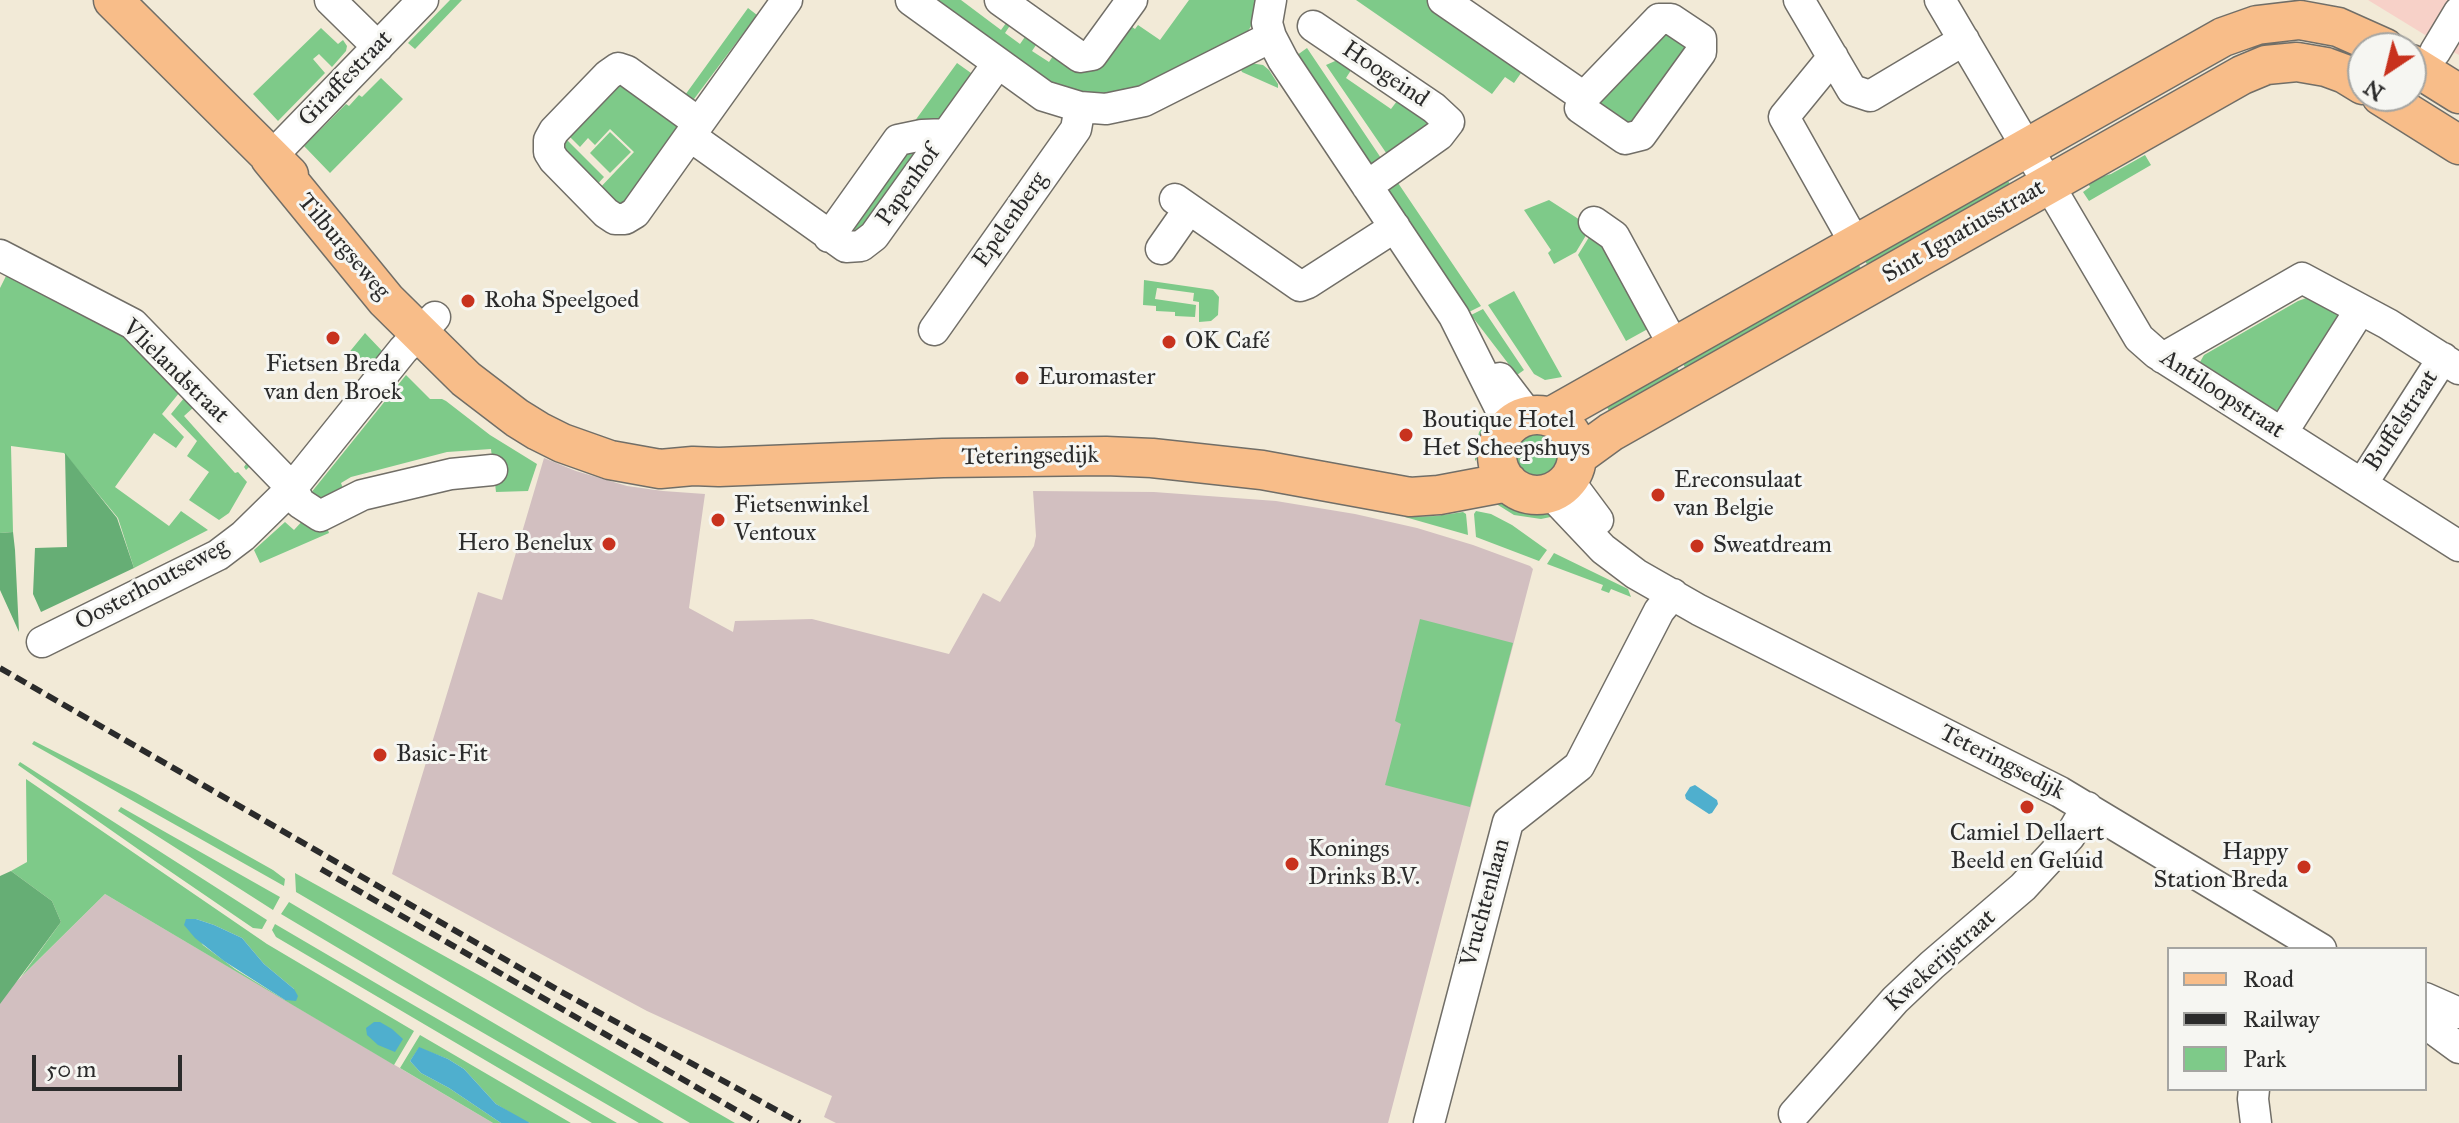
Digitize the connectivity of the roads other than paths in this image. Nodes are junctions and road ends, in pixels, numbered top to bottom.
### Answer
1 (113, 0) edge
2 (330, 0) edge
3 (423, 0) edge
4 (787, 0) edge
5 (1000, 0) edge
6 (1132, 0) edge
7 (1271, 0) edge
8 (1443, 0) edge
9 (1799, 0) edge
10 (1940, 0) edge
11 (918, 2) edge
12 (2301, 10) edge
13 (2459, 12) edge
14 (1313, 26) dead end
15 (2349, 32) edge
16 (1271, 37) junction
17 (1964, 40) junction
18 (378, 47) junction
19 (2427, 53) edge
20 (1833, 57) junction
21 (2297, 62) junction
22 (2427, 62) edge
23 (998, 63) junction
24 (2347, 75) edge
25 (2459, 94) edge
26 (1584, 97) dead end
27 (1080, 107) junction
28 (2406, 112) edge
29 (695, 130) junction
30 (2459, 145) edge
31 (2028, 148) junction
32 (270, 158) junction
33 (2049, 183) junction
34 (1367, 186) junction
35 (1594, 222) dead end
36 (1395, 227) junction
37 (1856, 245) junction
38 (1161, 249) dead end
39 (0, 255) edge
40 (2360, 310) junction
41 (428, 325) junction
42 (934, 330) dead end
43 (1675, 348) junction
44 (2163, 358) junction
45 (2451, 364) edge
46 (2282, 433) junction
47 (1519, 440) junction
48 (492, 470) dead end
49 (1565, 477) junction
50 (2362, 484) junction
51 (292, 488) junction
52 (2454, 532) edge
53 (1673, 594) junction
54 (42, 642) dead end
55 (2087, 807) junction
56 (2318, 947) edge
57 (2427, 999) edge
58 (2459, 1013) edge
59 (2427, 1024) edge
60 (2459, 1048) edge
61 (2254, 1091) edge
62 (1794, 1114) dead end
63 (1429, 1123) edge
64 (2256, 1123) edge

1 - 32 main road, Tilburgseweg
2 - 18 street
3 - 18 street, Giraffestraat
4 - 29 street
5 - 6 street
7 - 16 street
8 - 26 street
9 - 20 street
10 - 17 street, Antiloopstraat
11 - 23 street
12 - 15 main road, Sint Ignatiusstraat
12 - 21 street
12 - 31 main road, Sint Ignatiusstraat
13 - 19 street
14 - 34 street, Hoogeind
16 - 27 street
16 - 34 street
17 - 20 street
17 - 31 street, Antiloopstraat
18 - 32 street, Giraffestraat
20 - 37 street, Sint Ignatiusstraat
21 - 24 main road, Sint Ignatiusstraat
21 - 33 main road, Sint Ignatiusstraat
22 - 25 main road
23 - 27 street
23 - 29 street, Papenhof
27 - 42 street, Epelenberg
28 - 30 main road
29 - 29 street, Papenhof
31 - 33 street, Antiloopstraat
31 - 37 main road, Sint Ignatiusstraat
32 - 41 main road, Tilburgseweg
33 - 44 street, Antiloopstraat
33 - 49 main road, Sint Ignatiusstraat
34 - 36 street
35 - 43 street
36 - 38 street
36 - 47 street
37 - 43 main road, Sint Ignatiusstraat
39 - 51 street, Vlielandstraat
40 - 44 street, Buffelstraat
40 - 45 street, Buffelstraat
40 - 46 street
41 - 47 main road, Teteringsedijk
41 - 51 street, Oosterhoutseweg
43 - 47 main road, Sint Ignatiusstraat
44 - 46 street, Antiloopstraat
45 - 50 street, Buffelstraat
46 - 50 street, Antiloopstraat
47 - 49 main road
47 - 49 main road
48 - 51 street
49 - 53 street, Teteringsedijk
50 - 52 street, Antiloopstraat
51 - 54 street, Oosterhoutseweg
53 - 55 street, Teteringsedijk
53 - 63 street, Vruchtenlaan
55 - 56 street, Teteringsedijk
55 - 62 street, Kwekerijstraat
57 - 58 street
59 - 60 street
61 - 64 street

